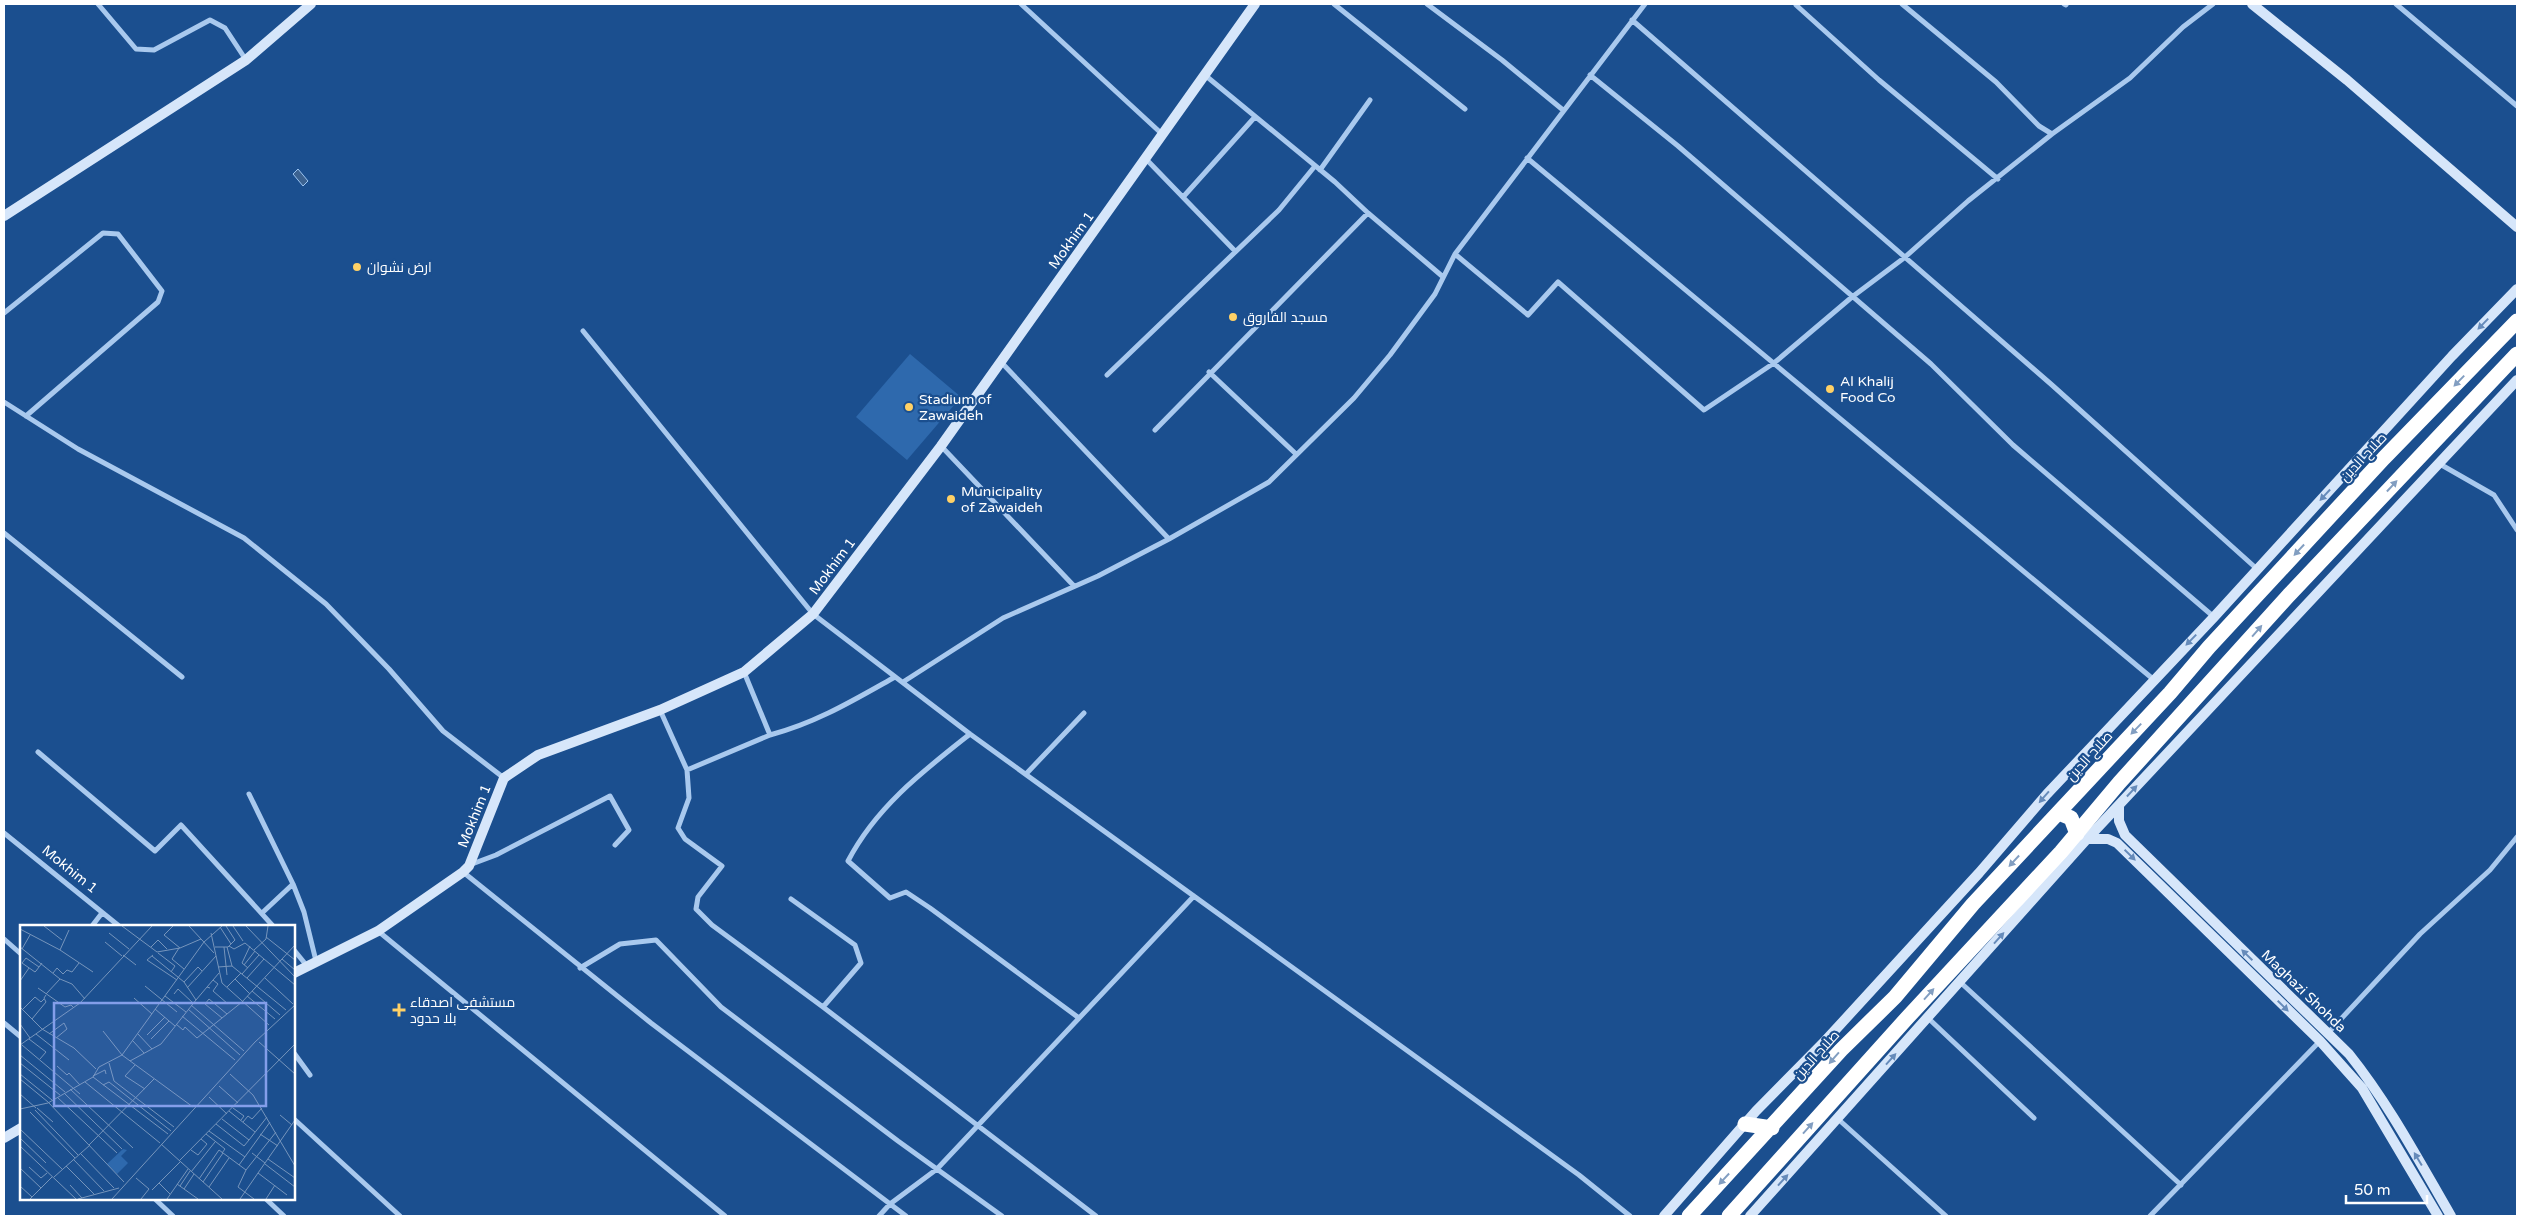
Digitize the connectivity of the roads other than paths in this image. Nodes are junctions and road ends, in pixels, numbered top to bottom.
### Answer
1 (98, 4) edge
2 (311, 4) edge
3 (1022, 4) edge
4 (1255, 4) edge
5 (1334, 4) edge
6 (1426, 4) edge
7 (1645, 4) edge
8 (1798, 4) edge
9 (1902, 4) edge
10 (2213, 4) edge
11 (2252, 4) edge
12 (2396, 4) edge
13 (1632, 20) junction
14 (246, 60) junction
15 (1590, 75) junction
16 (1206, 76) junction
17 (1370, 100) dead end
18 (2517, 106) edge
19 (1465, 110) dead end
20 (1563, 110) junction
21 (1254, 118) junction
22 (1162, 134) junction
23 (2052, 134) junction
24 (1145, 158) junction
25 (1527, 158) junction
26 (1315, 166) junction
27 (1320, 170) junction
28 (1998, 178) junction
29 (1184, 196) junction
30 (1368, 213) junction
31 (4, 216) edge
32 (2517, 227) edge
33 (1235, 251) junction
34 (1455, 254) junction
35 (1904, 258) junction
36 (1442, 276) junction
37 (2517, 290) edge
38 (1852, 297) junction
39 (4, 312) edge
40 (2517, 321) edge
41 (583, 331) dead end
42 (2517, 354) edge
43 (1001, 362) junction
44 (1774, 363) junction
45 (1209, 372) junction
46 (1107, 375) dead end
47 (2517, 380) edge
48 (4, 402) edge
49 (26, 416) junction
50 (1155, 430) dead end
51 (941, 446) junction
52 (1296, 454) junction
53 (2438, 463) junction
54 (2517, 530) edge
55 (4, 534) edge
56 (1169, 539) junction
57 (2257, 569) junction
58 (1074, 586) junction
59 (813, 614) junction
60 (2214, 617) junction
61 (744, 672) junction
62 (182, 677) dead end
63 (895, 677) junction
64 (2153, 680) junction
65 (903, 682) junction
66 (660, 710) junction
67 (1084, 713) dead end
68 (970, 734) junction
69 (770, 735) junction
70 (38, 752) dead end
71 (687, 770) junction
72 (1026, 774) junction
73 (504, 778) junction
74 (249, 794) dead end
75 (2119, 805) junction
76 (2059, 813) junction
77 (4, 833) edge
78 (2082, 836) junction
79 (2517, 837) edge
80 (615, 845) dead end
81 (466, 869) junction
82 (293, 884) junction
83 (1194, 896) junction
84 (790, 898) dead end
85 (102, 913) junction
86 (262, 913) junction
87 (93, 925) edge
88 (118, 925) edge
89 (272, 925) edge
90 (378, 931) junction
91 (4, 939) edge
92 (295, 951) edge
93 (20, 953) edge
94 (312, 964) junction
95 (580, 968) junction
96 (295, 972) edge
97 (1960, 982) junction
98 (1895, 997) junction
99 (823, 1007) junction
100 (1079, 1018) junction
101 (1907, 1018) junction
102 (1928, 1018) junction
103 (4, 1023) edge
104 (20, 1036) edge
105 (2323, 1037) junction
106 (295, 1054) edge
107 (310, 1075) dead end
108 (2034, 1118) dead end
109 (1838, 1119) junction
110 (295, 1120) edge
111 (1745, 1124) junction
112 (977, 1125) junction
113 (1772, 1128) junction
114 (20, 1129) edge
115 (4, 1138) edge
116 (937, 1169) junction
117 (2180, 1185) junction
118 (156, 1200) edge
119 (267, 1200) edge
120 (890, 1204) junction
121 (173, 1216) edge
122 (284, 1216) edge
123 (400, 1216) edge
124 (725, 1216) edge
125 (880, 1216) edge
126 (906, 1216) edge
127 (1002, 1216) edge
128 (1096, 1216) edge
129 (1630, 1216) edge
130 (1664, 1216) edge
131 (1689, 1216) edge
132 (1729, 1216) edge
133 (1750, 1216) edge
134 (1946, 1216) edge
135 (2150, 1216) edge
136 (2438, 1216) edge
137 (2451, 1216) edge

1 - 14 street
2 - 14 street
3 - 22 street
4 - 16 street, Mokhim 1
5 - 19 street
6 - 20 street
7 - 13 street
8 - 28 street
9 - 23 street
10 - 23 street
11 - 32 street
12 - 18 street
13 - 15 street
13 - 35 street
14 - 31 street
15 - 20 street
15 - 38 street
16 - 21 street
16 - 22 street, Mokhim 1
17 - 27 street
20 - 25 street
21 - 26 street
21 - 29 street
22 - 24 street, Mokhim 1
23 - 28 street
24 - 29 street
24 - 43 street, Mokhim 1
25 - 34 street
25 - 44 street
26 - 27 street
26 - 33 street
27 - 30 street
28 - 35 street
29 - 33 street
30 - 36 street
30 - 45 street
33 - 46 street
34 - 36 street
34 - 44 street
35 - 38 street
35 - 57 street
36 - 52 street
37 -> 57 street
38 - 44 street
38 - 60 street
39 - 49 street
40 -> 76 highway, صلاح الدين
41 - 59 street
78 -> 42 highway
43 - 51 street, Mokhim 1
43 - 56 street
44 - 64 street
45 - 50 street
45 - 52 street
47 - 53 street
48 - 49 street
49 - 73 street
51 - 58 street
51 - 59 street, Mokhim 1
52 - 56 street
53 - 54 street
75 -> 53 street
55 - 62 street
56 - 58 street
57 - 60 street
58 - 65 street
59 - 61 street, Mokhim 1
59 - 63 street
60 -> 64 street
61 - 66 street, Mokhim 1
61 - 69 street
63 - 65 street
63 - 69 street
64 -> 111 street
65 - 68 street
66 - 71 street
66 - 73 street, Mokhim 1
67 - 72 street
68 - 72 street
68 - 100 street
69 - 71 street
70 - 86 street
71 - 99 street
72 - 83 street
73 - 81 street, Mokhim 1
74 - 82 street
75 - 78 street
105 -> 75 street, Maghazi Shohda
76 - 78 highway
76 -> 98 highway, صلاح الدين
77 - 85 street, Mokhim 1
97 -> 78 street
101 -> 78 highway
78 -> 105 street, Maghazi Shohda
79 - 105 street
80 - 81 street
81 - 90 street
81 - 95 street
82 - 86 street
82 - 94 street
83 - 100 street
83 - 129 street
84 - 99 street
85 - 87 street
85 - 88 street, Mokhim 1
86 - 89 street
90 - 94 street
90 - 124 street
91 - 93 street
92 - 94 street
94 - 96 street
95 - 116 street
95 - 120 street
97 - 102 street
97 - 117 street
98 - 101 highway
98 -> 113 highway, صلاح الدين
99 - 112 street
100 - 112 street
132 -> 101 highway
102 - 108 street
109 -> 102 street
103 - 104 street
105 - 117 street
105 - 136 street, Maghazi Shohda
137 -> 105 street, Maghazi Shohda
106 - 107 street
133 -> 109 street
109 - 134 street
110 - 123 street
111 - 113 highway
111 - 130 street
112 - 116 street
112 - 128 street
113 -> 131 highway, صلاح الدين
114 - 115 street
116 - 120 street
116 - 127 street
117 - 135 street
118 - 121 street
119 - 122 street
120 - 125 street
120 - 126 street

